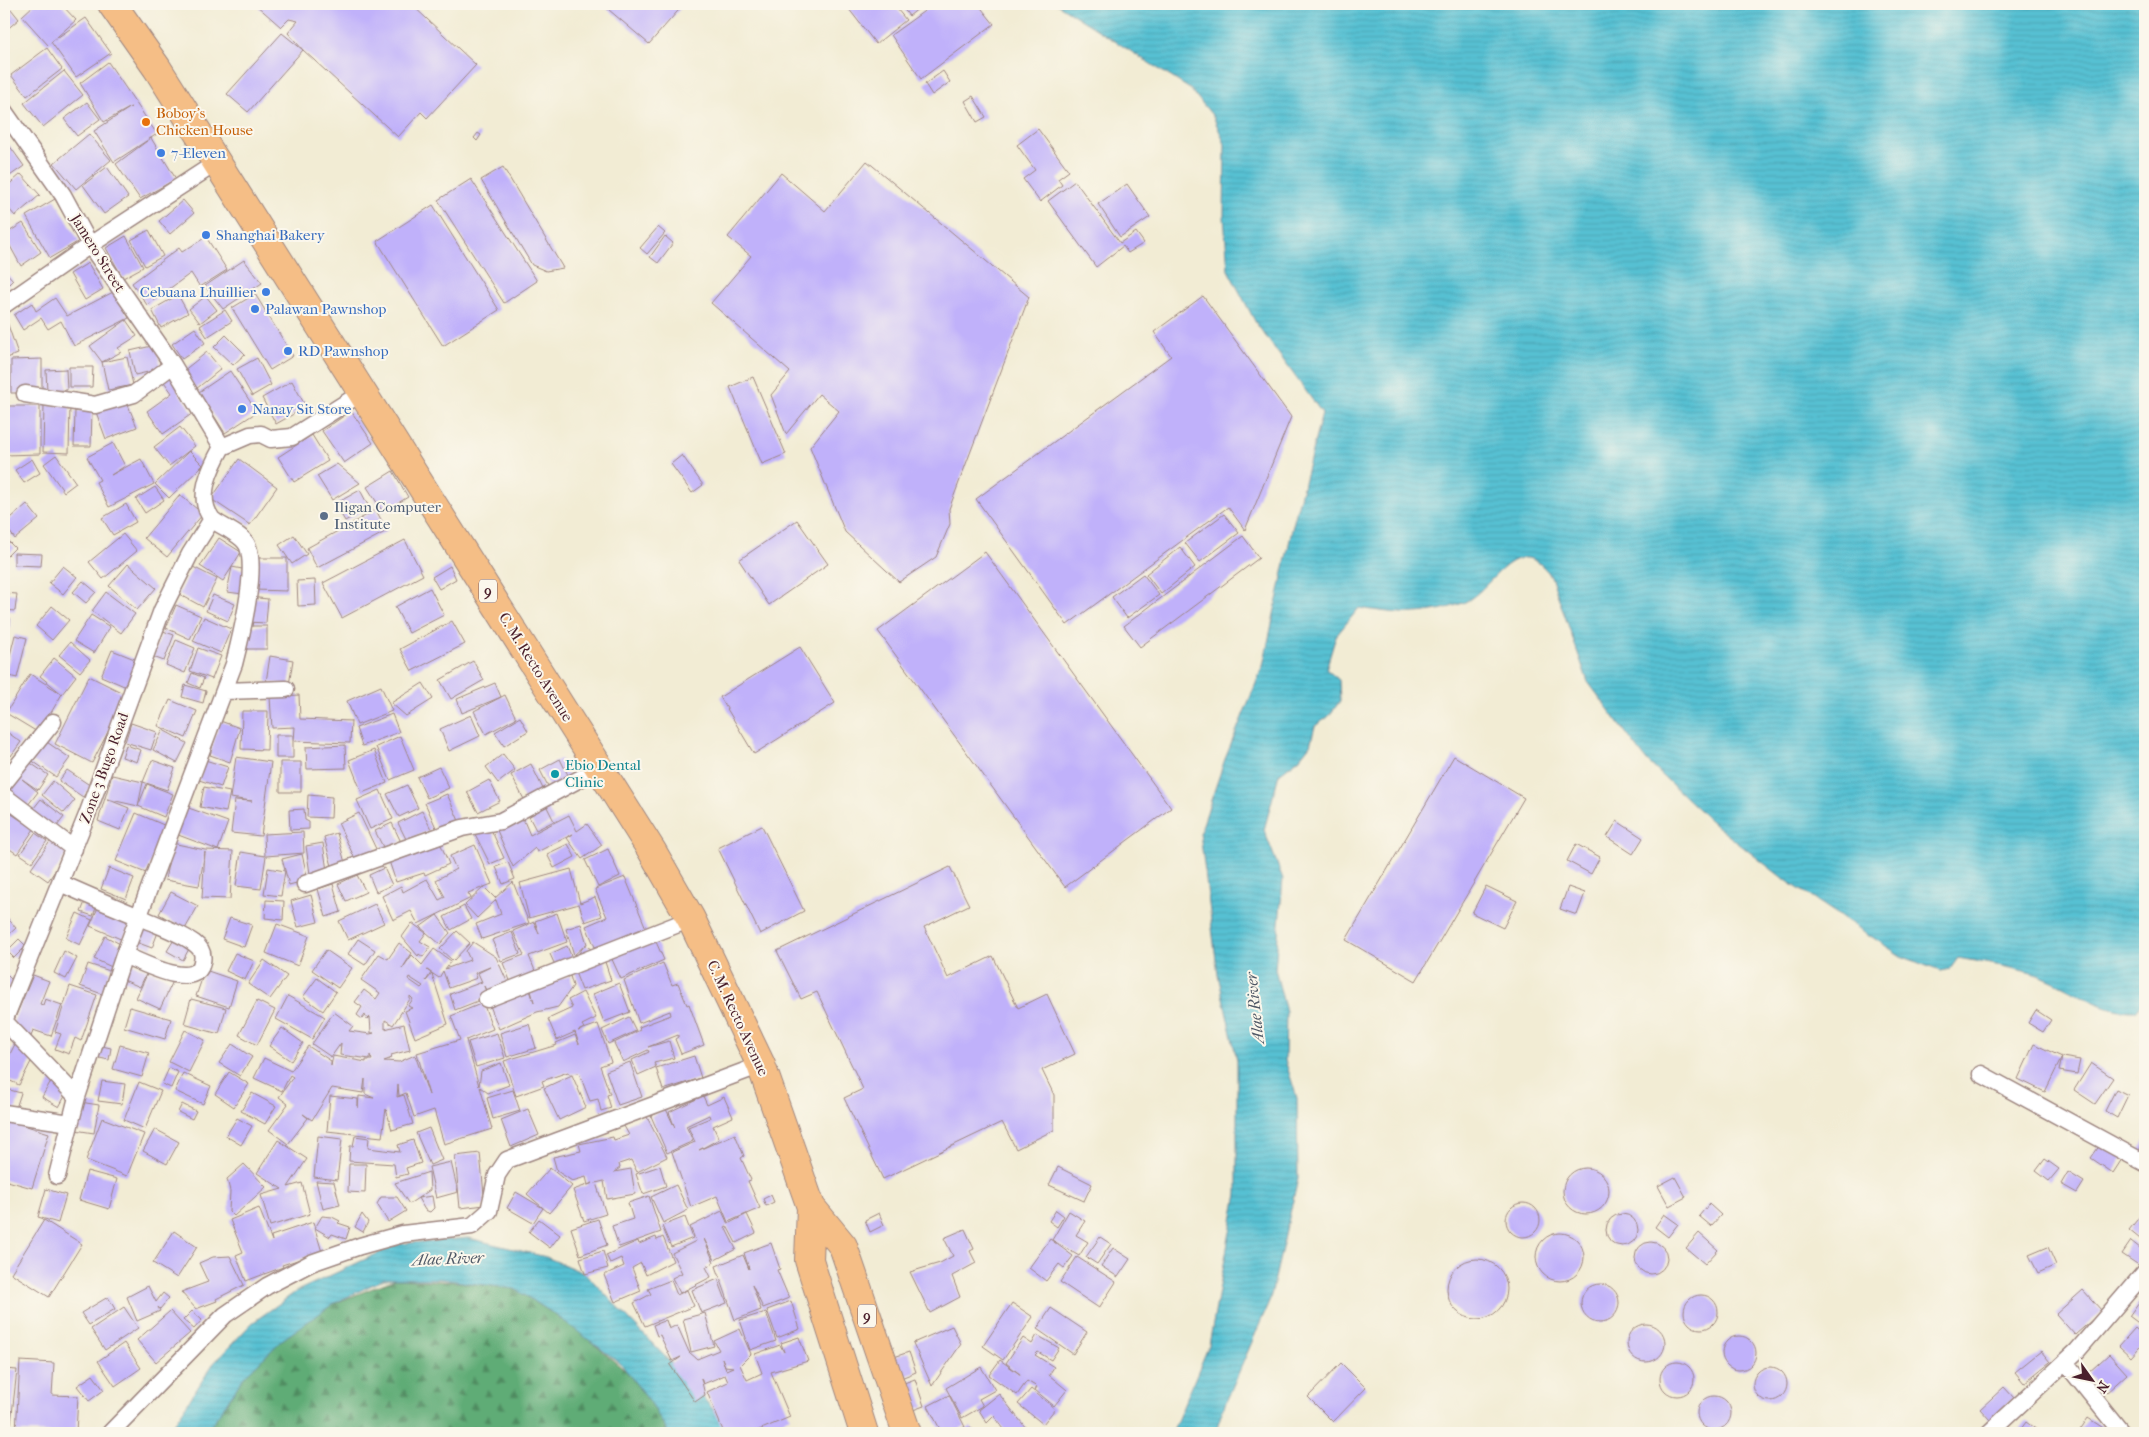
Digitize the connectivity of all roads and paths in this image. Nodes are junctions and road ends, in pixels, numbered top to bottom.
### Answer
1 (112, 4) edge
2 (4, 111) edge
3 (216, 163) junction
4 (90, 245) junction
5 (4, 305) edge
6 (173, 365) junction
7 (363, 392) junction
8 (25, 394) dead end
9 (222, 447) junction
10 (212, 519) junction
11 (286, 689) dead end
12 (224, 691) junction
13 (53, 722) dead end
14 (600, 768) junction
15 (4, 783) edge
16 (4, 796) edge
17 (74, 849) junction
18 (60, 883) junction
19 (305, 884) dead end
20 (138, 917) junction
21 (691, 919) junction
22 (124, 956) junction
23 (487, 998) dead end
24 (4, 1021) edge
25 (761, 1065) junction
26 (1982, 1074) dead end
27 (77, 1097) junction
28 (4, 1113) edge
29 (70, 1123) junction
30 (2145, 1163) edge
31 (57, 1176) dead end
32 (811, 1207) junction
33 (2145, 1272) edge
34 (2065, 1362) junction
35 (909, 1427) edge
36 (110, 1433) edge
37 (864, 1433) edge
38 (1990, 1433) edge
39 (2122, 1433) edge

1 - 3 highway, C. M. Recto Avenue / 9
2 - 4 street, Jamero Street
3 - 4 street
3 - 7 highway, C. M. Recto Avenue / 9
4 - 5 street
4 - 6 street, Jamero Street
6 - 8 street
6 - 9 street, Jamero Street
7 - 9 street
7 - 14 highway, C. M. Recto Avenue / 9
9 - 10 street
10 - 12 street
10 - 17 street, Zone 3 Bugo Road
11 - 12 street
12 - 20 street
13 - 15 street
14 - 19 street
14 - 21 highway, C. M. Recto Avenue / 9
16 - 17 street
17 - 18 street, Zone 3 Bugo Road
18 - 20 street
18 - 24 street, Zone 3 Bugo Road
20 - 22 street
20 - 22 street
21 - 23 street
21 - 25 highway, C. M. Recto Avenue / 9
22 - 27 street
24 - 27 street
25 - 32 highway, C. M. Recto Avenue / 9
25 - 36 street
26 - 30 street
27 - 29 street
28 - 29 street
29 - 31 street
32 - 35 highway, C. M. Recto Avenue / 9
32 - 37 highway, C. M. Recto Avenue / 9
33 - 34 street
34 - 38 street
34 - 39 street

